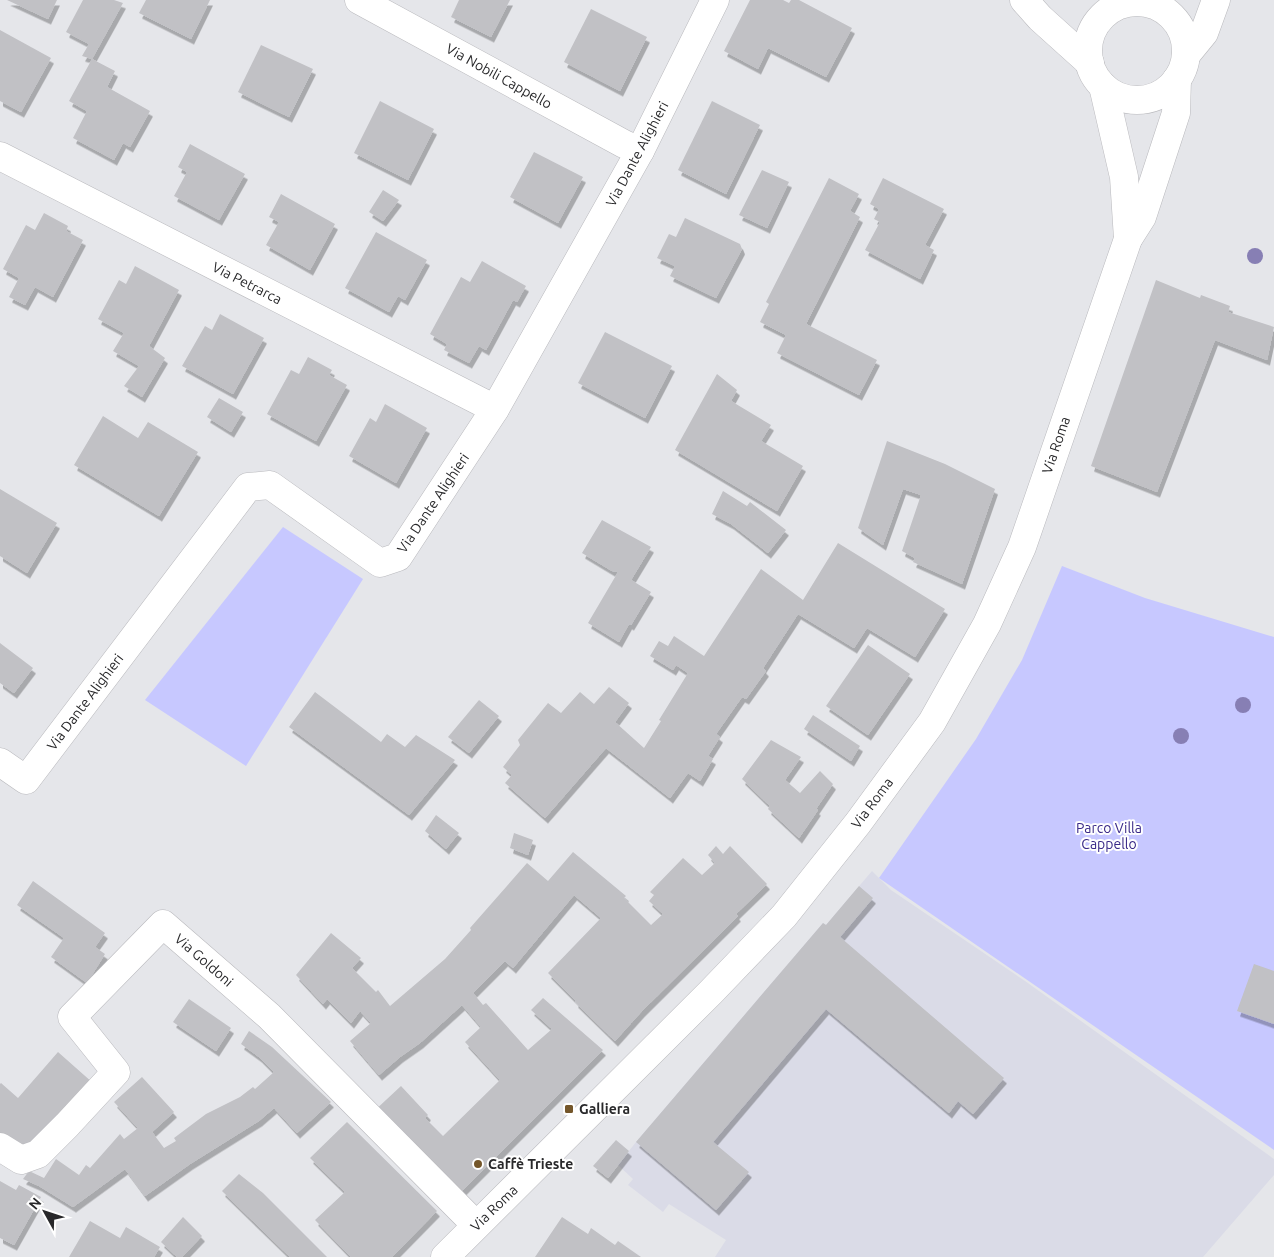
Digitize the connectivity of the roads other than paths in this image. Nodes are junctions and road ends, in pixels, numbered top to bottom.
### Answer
1 (359, 0) edge
2 (715, 0) edge
3 (1024, 0) edge
4 (1216, 0) edge
5 (1136, 2) edge
6 (1090, 63) junction
7 (1181, 67) junction
8 (1103, 86) junction
9 (640, 151) junction
10 (0, 156) edge
11 (1128, 239) junction
12 (495, 409) junction
13 (0, 762) edge
14 (0, 1147) edge
15 (476, 1226) junction
16 (445, 1257) edge

1 - 9 street, Via Nobili Cappello
2 - 9 street, Via Dante Alighieri
3 - 6 street
4 - 7 street
5 - 6 street, Via Roma
5 - 7 street, Via Roma
6 - 8 street, Via Roma
7 - 8 street
7 - 11 street, Via Roma
8 - 11 street, Via Roma
9 - 12 street, Via Dante Alighieri
10 - 12 street, Via Petrarca
11 - 15 street, Via Roma
12 - 13 street, Via Dante Alighieri
14 - 15 street, Via Goldoni
15 - 16 street, Via Roma

